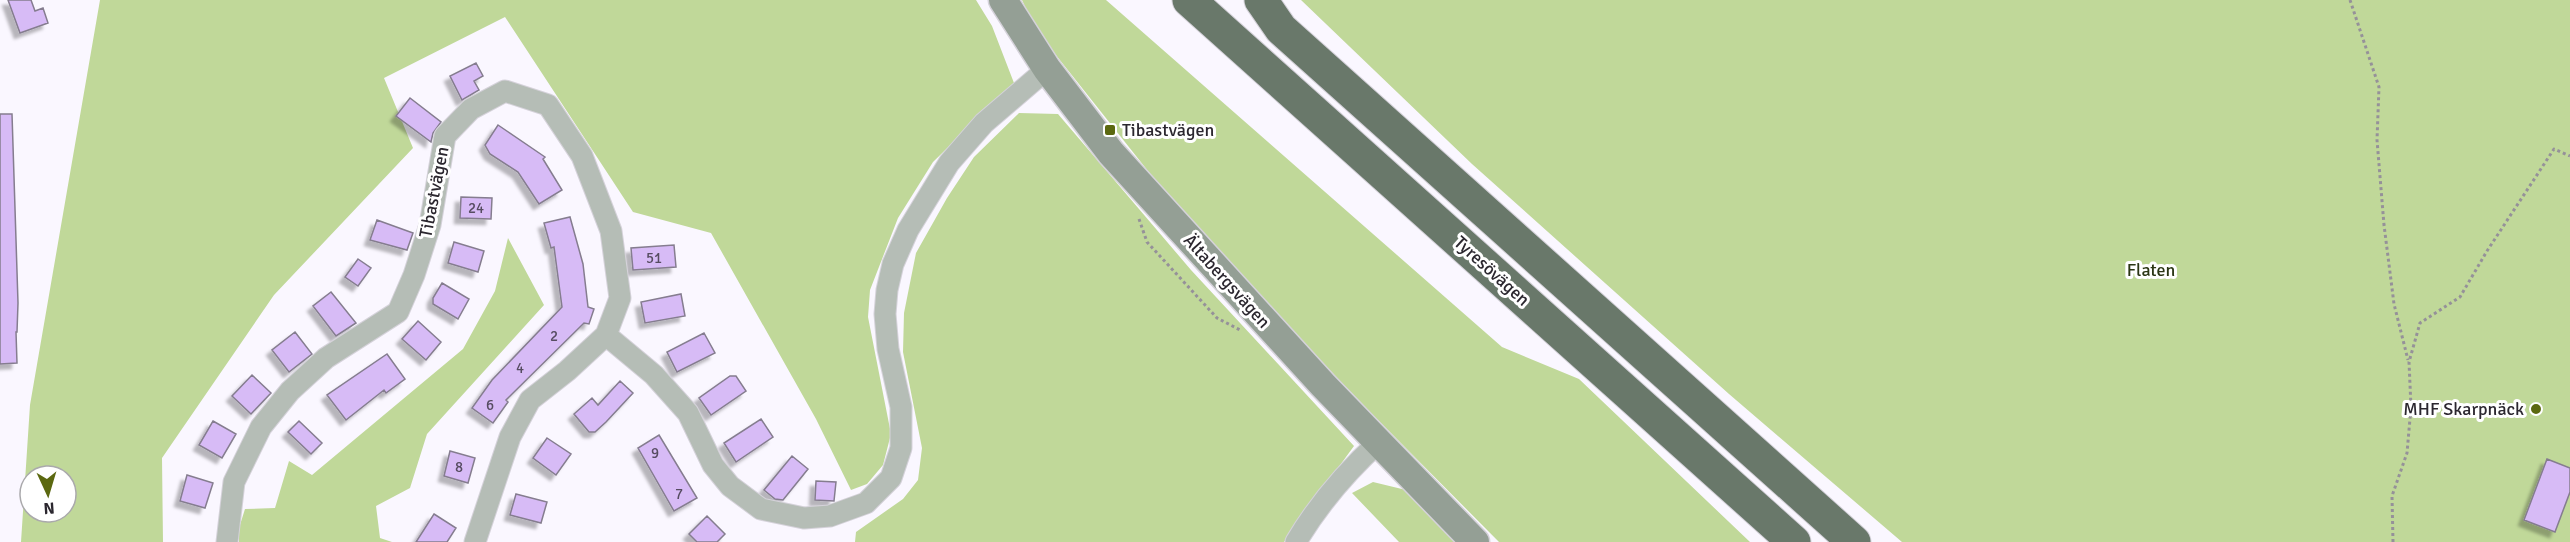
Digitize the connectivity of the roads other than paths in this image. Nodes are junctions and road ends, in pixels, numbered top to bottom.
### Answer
1 (1003, 0) edge
2 (1189, 0) edge
3 (1249, 0) edge
4 (1261, 0) edge
5 (1281, 29) junction
6 (1047, 69) junction
7 (606, 334) junction
8 (1380, 441) junction
9 (1785, 536) edge
10 (227, 542) edge
11 (475, 542) edge
12 (1296, 542) edge
13 (1475, 542) edge
14 (1854, 542) edge

1 - 6 street, Ältabergsvägen
2 - 9 highway, Tyresövägen
3 - 5 highway
4 - 5 highway
5 - 14 highway
6 - 7 street
6 - 8 street, Ältabergsvägen
7 - 10 street, Tibastvägen
7 - 11 street, Tibastvägen
8 - 12 street
8 - 13 street, Ältabergsvägen

